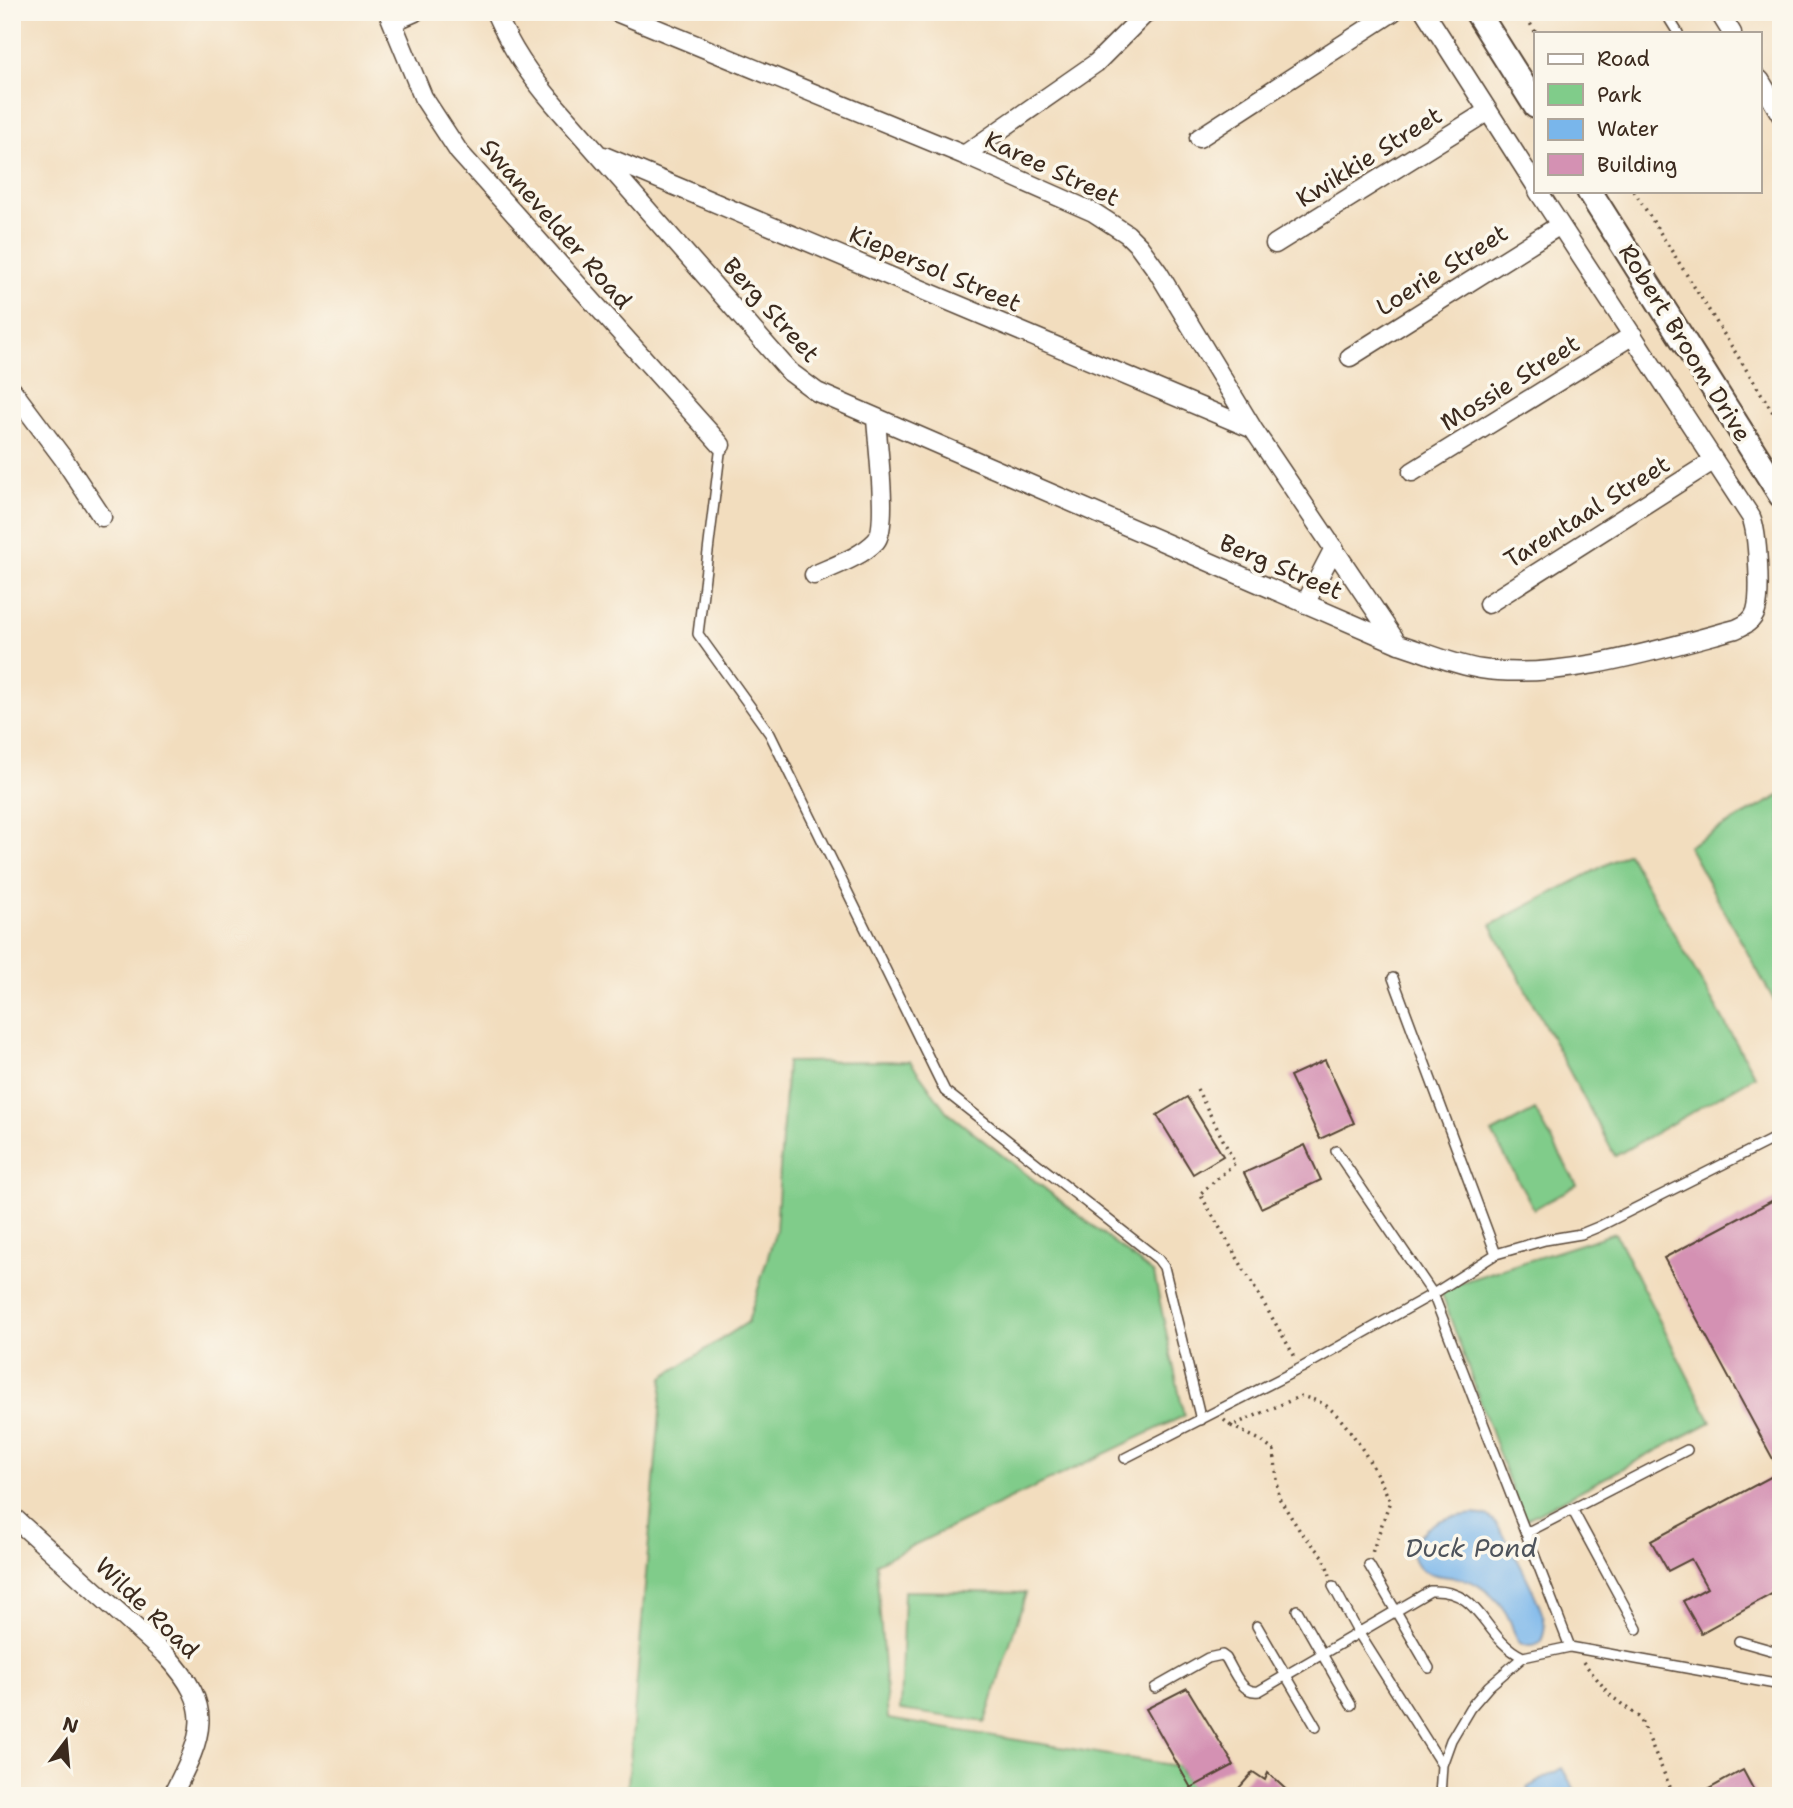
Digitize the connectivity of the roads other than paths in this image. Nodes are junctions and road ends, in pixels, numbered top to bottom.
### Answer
1 (415, 12) edge
2 (495, 12) edge
3 (615, 12) edge
4 (1147, 12) edge
5 (1394, 12) edge
6 (1425, 12) edge
7 (1477, 12) edge
8 (1665, 12) edge
9 (1724, 14) edge
10 (390, 17) edge
11 (1677, 32) edge
12 (1732, 32) edge
13 (1762, 83) edge
14 (1534, 103) edge
15 (1488, 111) junction
16 (1781, 115) edge
17 (1199, 138) dead end
18 (598, 153) junction
19 (964, 155) junction
20 (1534, 184) edge
21 (1539, 192) edge
22 (1590, 192) edge
23 (1560, 225) junction
24 (1275, 244) dead end
25 (1633, 335) junction
26 (1350, 357) dead end
27 (12, 390) edge
28 (876, 418) junction
29 (1253, 429) junction
30 (721, 445) joint
31 (1713, 461) junction
32 (1412, 472) dead end
33 (1781, 495) edge
34 (102, 517) dead end
35 (1334, 548) junction
36 (814, 575) dead end
37 (1305, 604) junction
38 (1488, 604) dead end
39 (1399, 644) junction
40 (1393, 978) dead end
41 (1781, 1135) edge
42 (1336, 1151) dead end
43 (1496, 1254) junction
44 (1433, 1294) junction
45 (1200, 1420) junction
46 (1687, 1450) dead end
47 (1125, 1458) dead end
48 (1572, 1509) junction
49 (12, 1516) edge
50 (1528, 1532) junction
51 (1369, 1565) road end
52 (1333, 1586) road end
53 (1297, 1610) dead end
54 (1395, 1611) junction
55 (1257, 1626) dead end
56 (1637, 1629) dead end
57 (1358, 1632) junction
58 (1738, 1641) dead end
59 (1570, 1647) junction
60 (1781, 1653) edge
61 (1322, 1654) junction
62 (1522, 1657) junction
63 (1429, 1668) dead end
64 (1287, 1675) junction
65 (1781, 1685) edge
66 (1155, 1688) dead end
67 (1351, 1705) dead end
68 (1316, 1727) dead end
69 (1443, 1765) junction
70 (172, 1796) edge
71 (1440, 1796) edge

1 - 10 street
2 - 18 street, Berg Street
3 - 19 street, Karee Street
4 - 19 street
5 - 17 street
6 - 15 street, Berg Street
7 - 14 street
8 - 11 lane
9 - 12 street
10 - 30 street, Swanevelder Road
13 - 16 street
15 - 20 street, Berg Street
15 - 24 street, Kwikkie Street
18 - 28 street, Berg Street
18 - 29 street, Kiepersol Street
19 - 29 street, Karee Street
21 - 23 street, Berg Street
22 - 33 street, Robert Broom Drive
23 - 25 street, Berg Street
23 - 26 street, Loerie Street
25 - 31 street, Berg Street
25 - 32 street, Mossie Street
27 - 34 street
28 - 36 street
28 - 37 street, Berg Street
29 - 35 street, Karee Street
30 - 45 lane
31 - 38 street, Tarentaal Street
31 - 39 street, Berg Street
35 - 37 street
35 - 39 street, Karee Street
37 - 39 street, Berg Street
40 - 43 lane
41 - 43 lane
42 - 44 lane
43 - 44 lane
44 - 45 lane
44 - 50 lane
45 - 47 lane
46 - 48 lane
48 - 50 lane
48 - 56 lane
49 - 70 street, Wilde Road
50 - 59 lane
51 - 54 lane
52 - 57 lane
53 - 61 lane
54 - 57 lane
54 - 62 lane
54 - 63 lane
55 - 64 lane
57 - 61 lane
57 - 69 lane
58 - 60 lane
59 - 62 lane
59 - 65 lane
61 - 64 lane
61 - 67 lane
62 - 69 lane
64 - 66 lane
64 - 68 lane
69 - 71 lane

